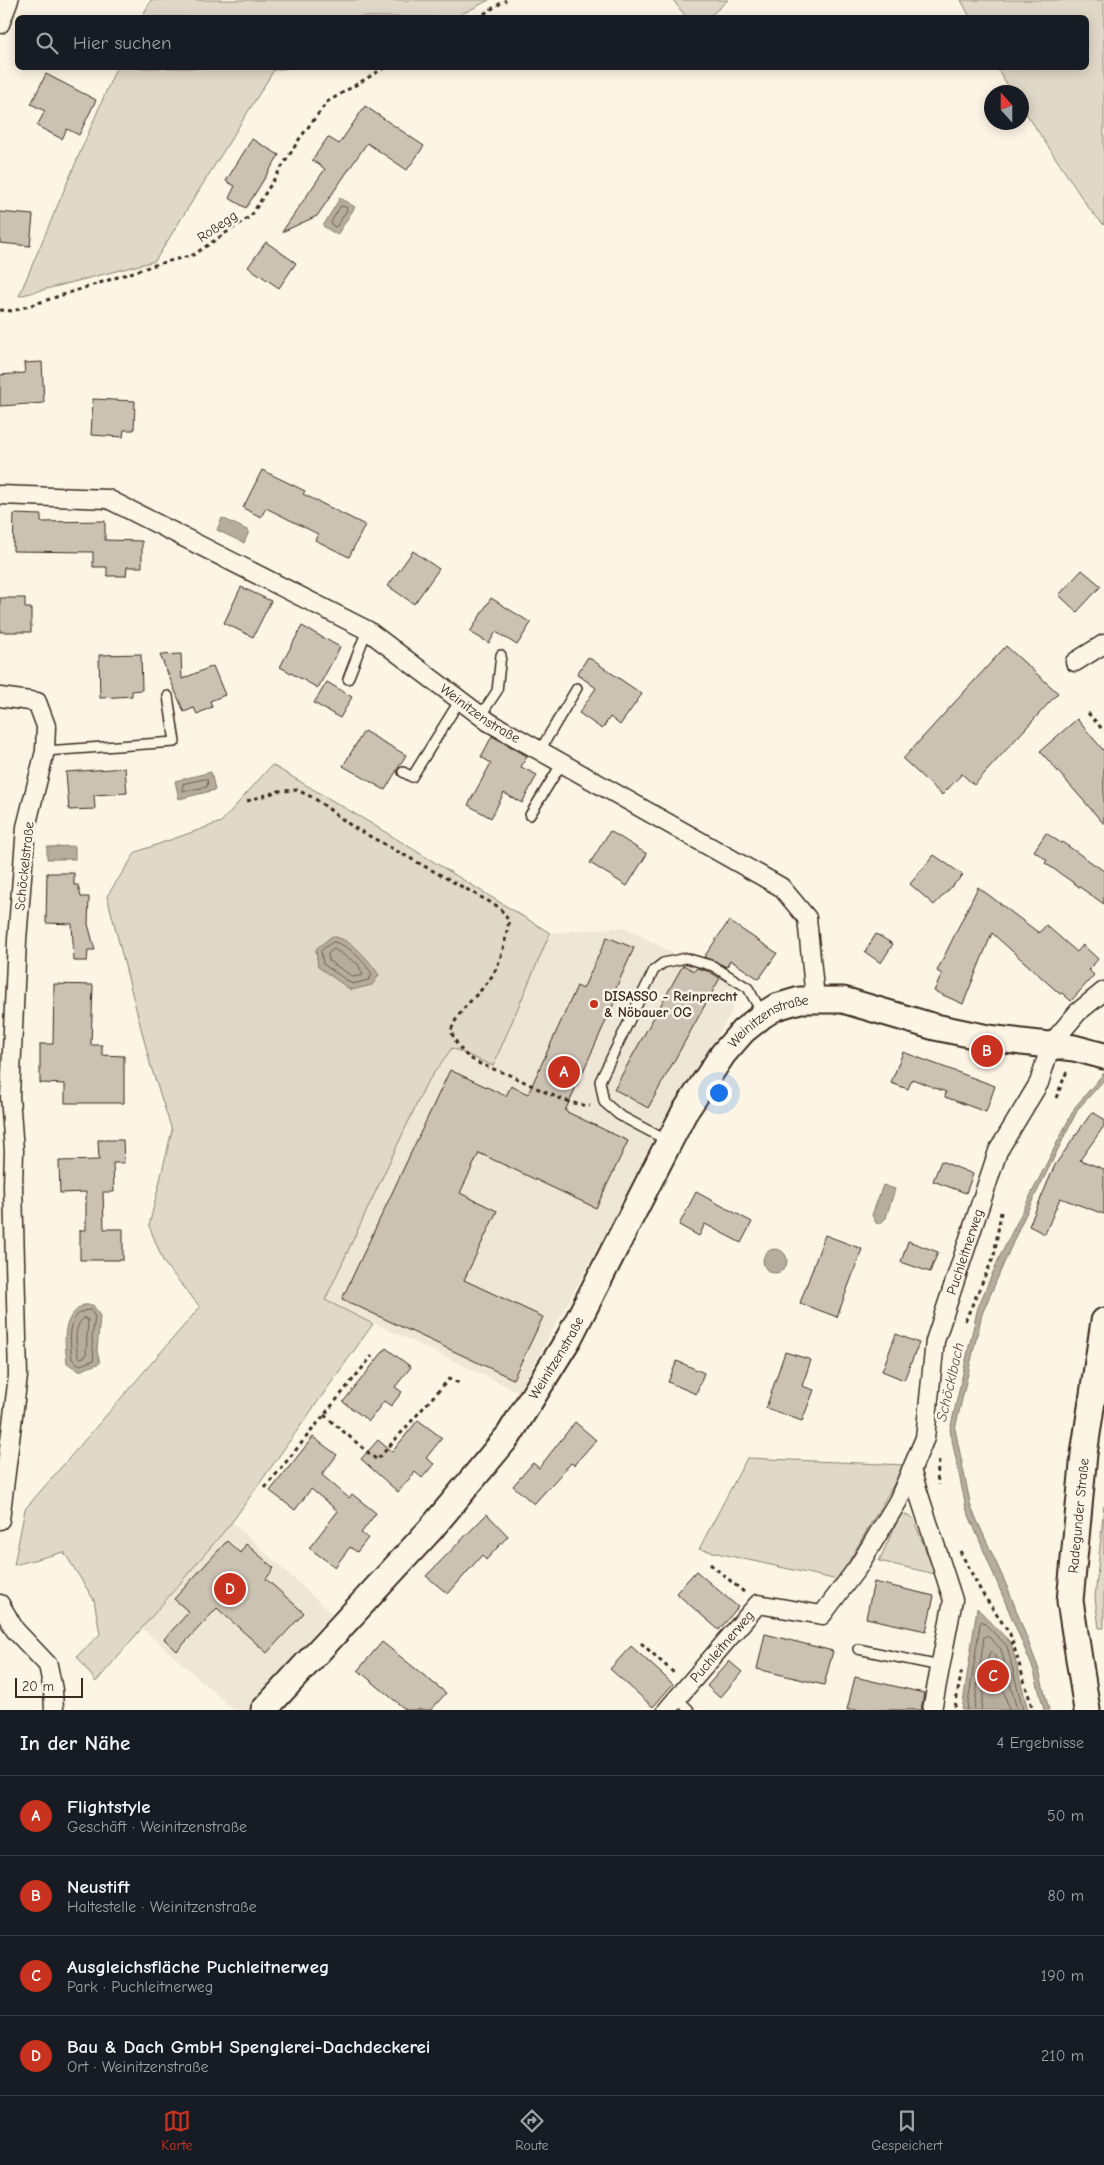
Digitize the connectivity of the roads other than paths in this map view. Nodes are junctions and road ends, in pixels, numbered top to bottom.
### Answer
1 (0, 495) edge
2 (367, 630) junction
3 (1104, 644) edge
4 (501, 655) dead end
5 (1075, 662) dead end
6 (348, 679) dead end
7 (577, 688) dead end
8 (168, 696) dead end
9 (0, 697) edge
10 (460, 700) junction
11 (481, 715) junction
12 (540, 750) junction
13 (45, 751) junction
14 (562, 763) junction
15 (403, 772) dead end
16 (530, 815) dead end
17 (1104, 991) edge
18 (815, 999) junction
19 (763, 1015) junction
20 (1063, 1046) junction
21 (1103, 1056) edge
22 (669, 1141) junction
23 (6, 1187) edge
24 (1104, 1321) edge
25 (911, 1470) junction
26 (0, 1520) edge
27 (0, 1604) edge
28 (858, 1649) dead end
29 (940, 1666) junction
30 (681, 1701) edge
31 (54, 1710) edge
32 (264, 1710) edge
33 (932, 1710) edge
34 (1087, 1710) edge

1 - 2 street
2 - 6 lane
2 - 10 street, Weinitzenstraße
3 - 5 street
4 - 11 lane
7 - 12 lane
8 - 13 lane
9 - 13 street, Schöckelstraße
10 - 11 street, Weinitzenstraße
10 - 15 lane
11 - 12 street, Weinitzenstraße
12 - 14 street, Weinitzenstraße
13 - 23 street, Schöckelstraße
14 - 16 lane
14 - 18 street, Weinitzenstraße
17 - 20 street
18 - 19 main road, Weinitzenstraße
18 - 20 main road, Weinitzenstraße
19 - 22 main road, Weinitzenstraße
19 - 22 lane
20 - 21 main road, Weinitzenstraße
20 - 25 street, Puchleitnerweg
22 - 32 main road, Weinitzenstraße
23 - 26 street, Schöckelstraße
24 - 34 main road, Radegunder Straße
25 - 29 street
25 - 30 street, Puchleitnerweg
27 - 31 street
28 - 29 lane
29 - 33 street

